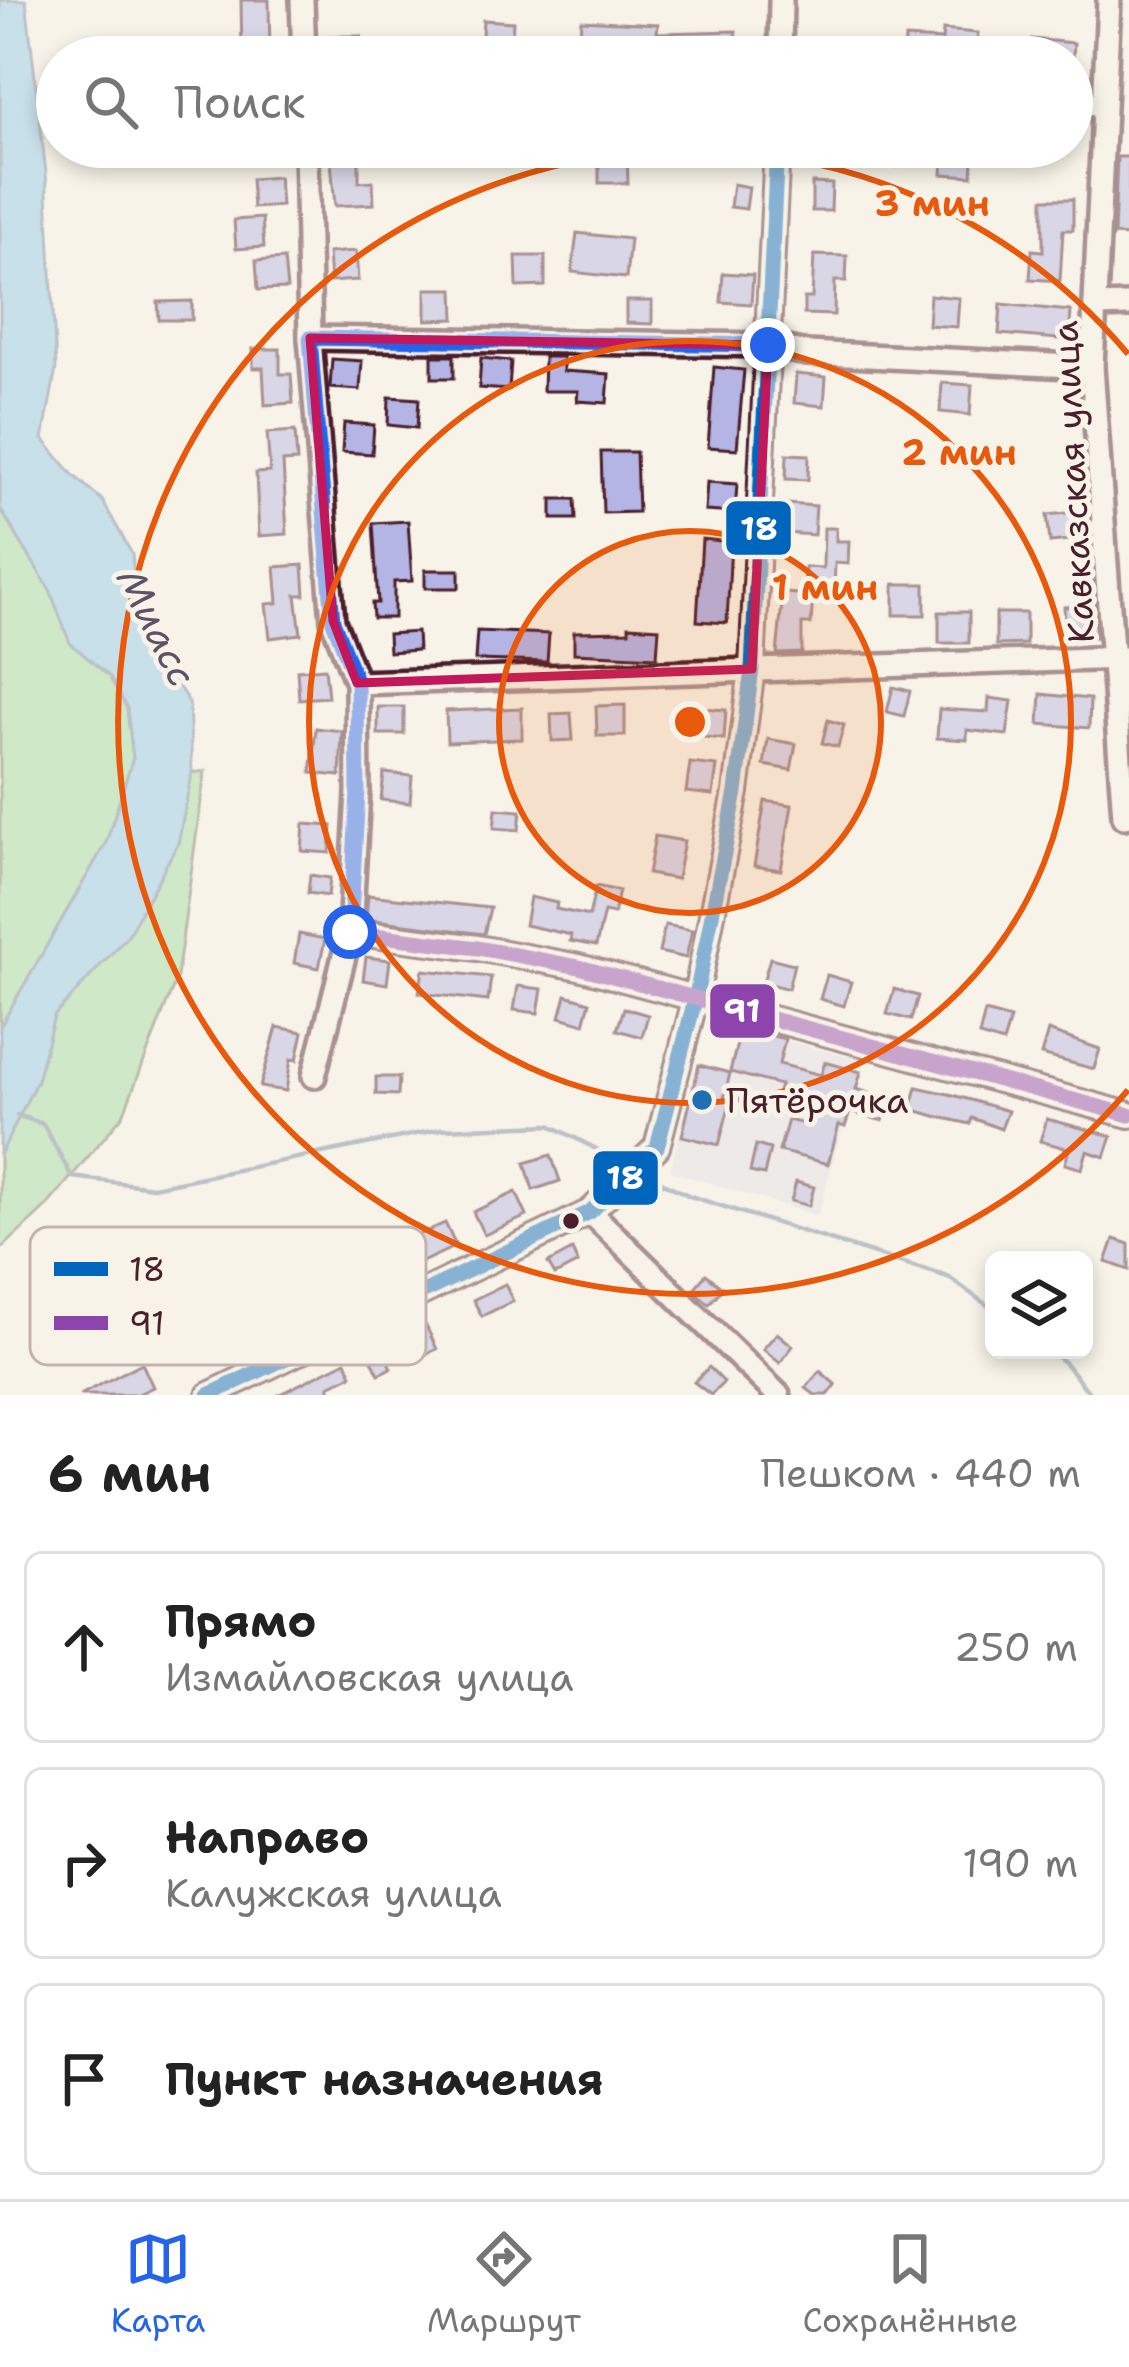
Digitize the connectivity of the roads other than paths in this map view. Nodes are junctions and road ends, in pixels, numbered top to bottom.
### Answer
1 (302, 0) edge
2 (782, 0) edge
3 (1109, 0) edge
4 (303, 36) edge
5 (781, 36) edge
6 (1093, 104) edge
7 (1101, 104) junction
8 (306, 168) edge
9 (776, 168) edge
10 (1129, 305) edge
11 (1096, 306) junction
12 (310, 338) junction
13 (768, 345) junction
14 (1092, 367) junction
15 (1122, 658) edge
16 (752, 669) junction
17 (357, 683) junction
18 (1124, 817) dead end
19 (350, 932) junction
20 (696, 996) junction
21 (314, 1076) dead end
22 (1129, 1114) edge
23 (590, 1212) junction
24 (426, 1291) edge
25 (271, 1365) edge
26 (209, 1395) edge
27 (778, 1395) edge

1 - 4 street
2 - 5 street
3 - 7 street, Кавказская улица
6 - 7 street
7 - 11 street, Кавказская улица
8 - 12 street
9 - 13 street
10 - 11 street
11 - 14 street, Кавказская улица
12 - 13 street
12 - 17 street
13 - 14 street
13 - 16 street
14 - 15 street, Кавказская улица
15 - 16 street
15 - 18 street, Кавказская улица
16 - 17 street
16 - 20 street
17 - 19 street
19 - 20 street
19 - 21 street
20 - 22 street
20 - 23 street
23 - 24 street
23 - 27 street
25 - 26 street

